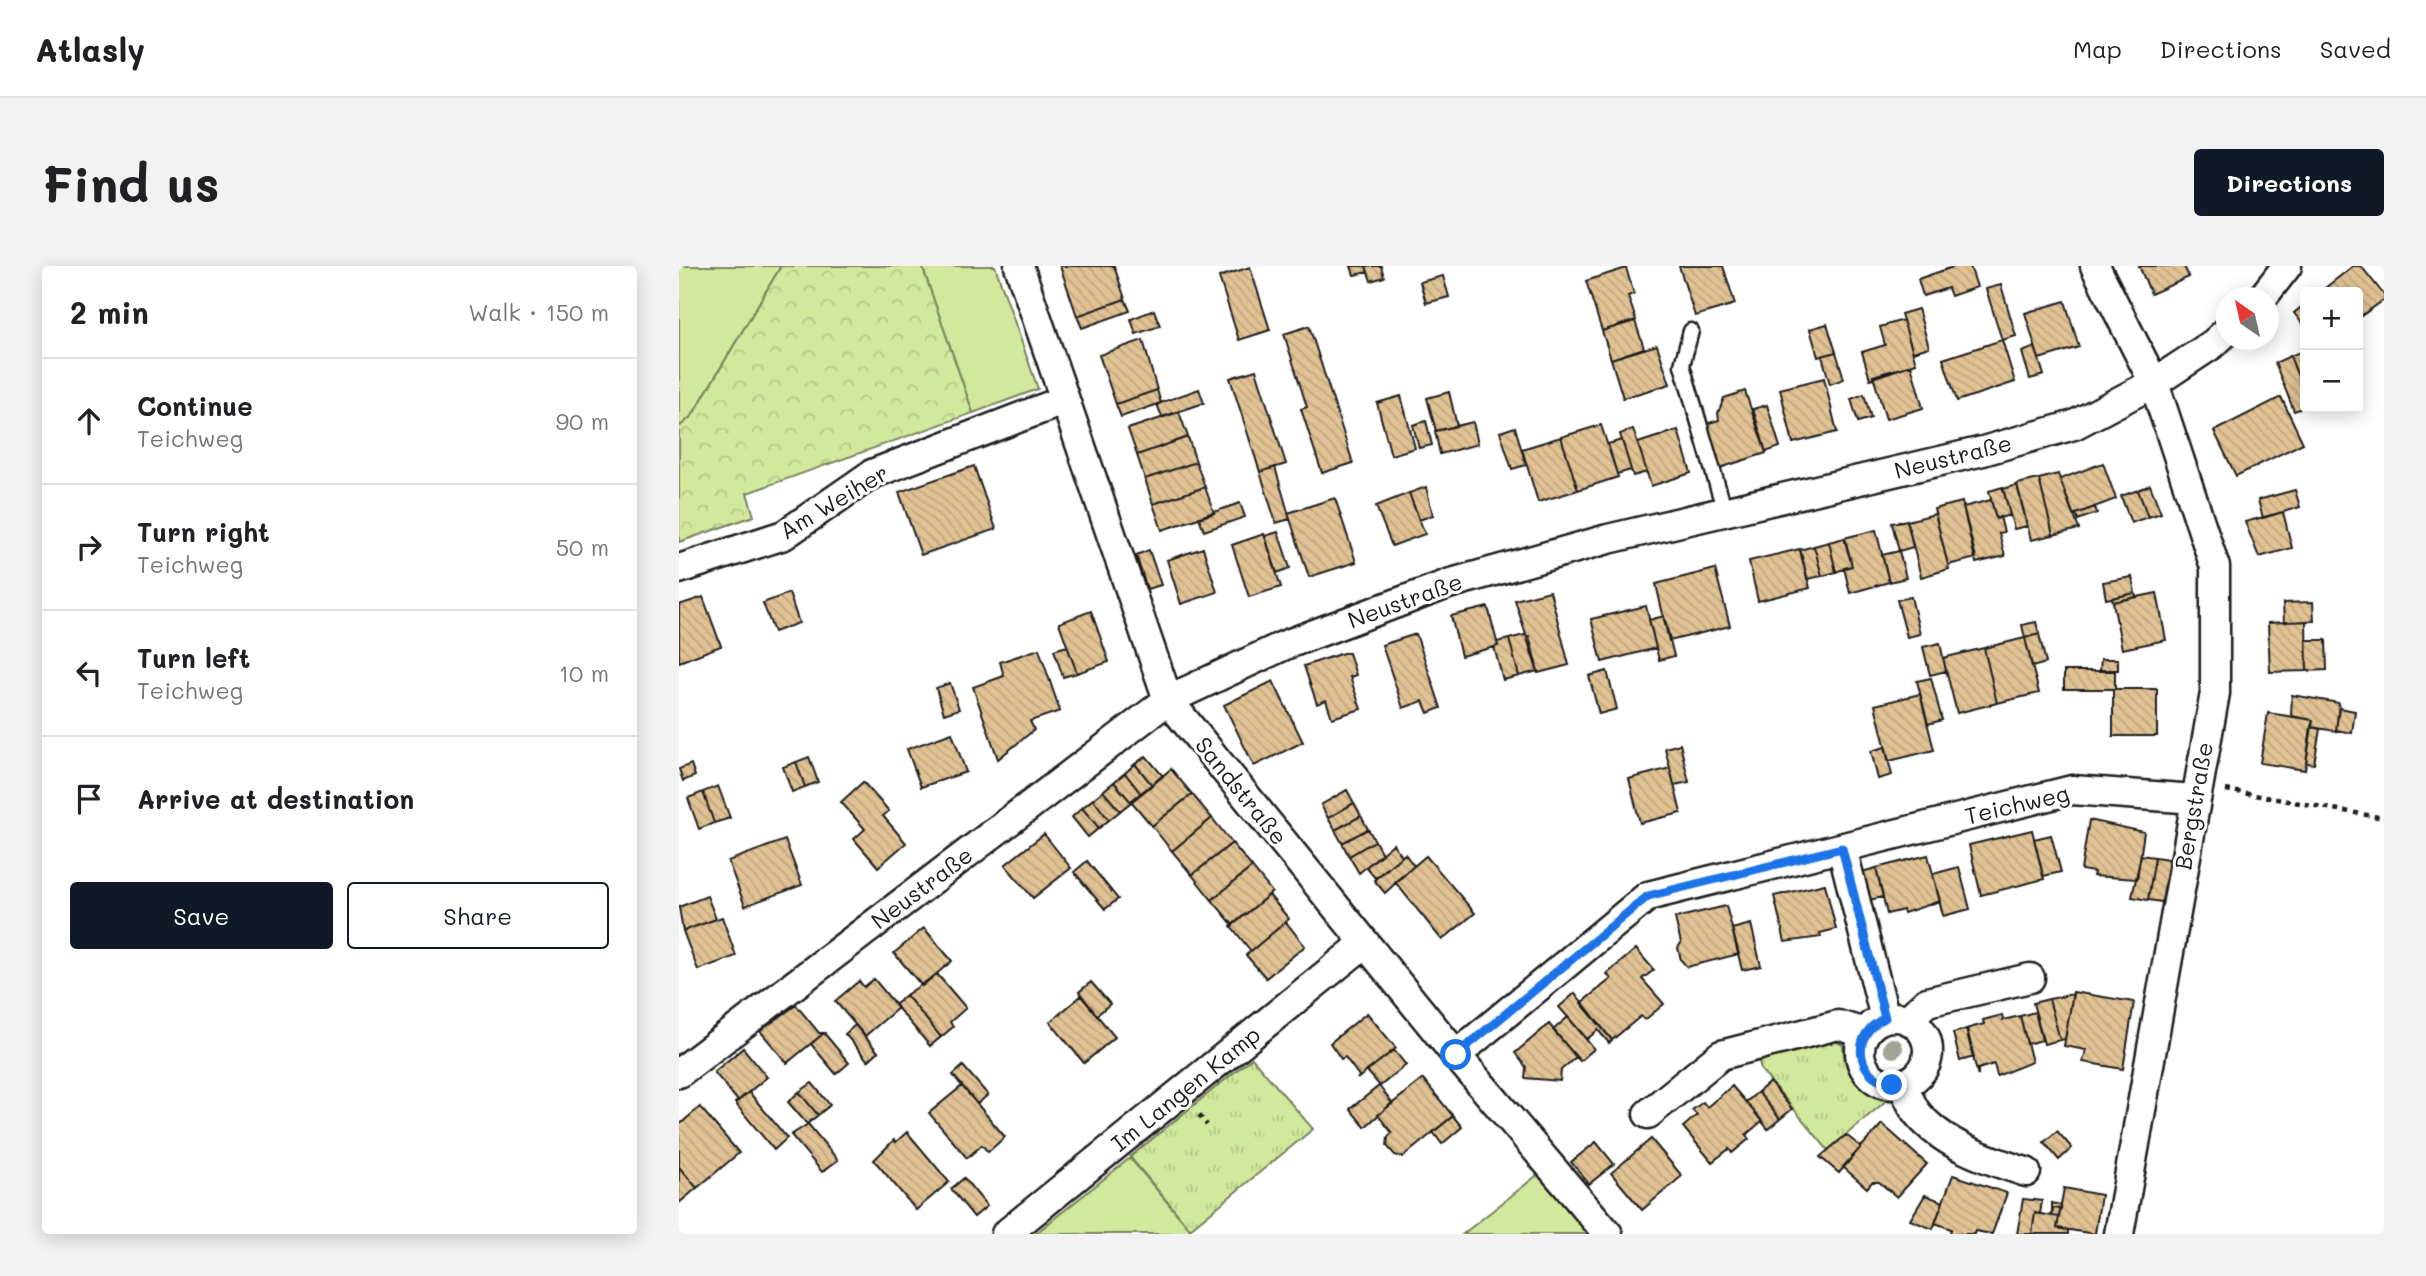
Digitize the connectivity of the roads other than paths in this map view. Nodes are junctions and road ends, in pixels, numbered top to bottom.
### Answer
1 (1019, 266) edge
2 (2095, 266) edge
3 (2287, 266) edge
4 (2271, 287) edge
5 (1691, 331) dead end
6 (2216, 341) edge
7 (2154, 383) junction
8 (1065, 400) junction
9 (1725, 512) junction
10 (679, 569) edge
11 (1168, 701) junction
12 (2195, 799) junction
13 (1842, 848) junction
14 (1365, 943) junction
15 (2030, 978) dead end
16 (1886, 1024) junction
17 (1456, 1055) junction
18 (679, 1073) edge
19 (1902, 1084) junction
20 (1648, 1114) dead end
21 (2027, 1172) dead end
22 (1006, 1234) edge
23 (1608, 1234) edge
24 (2119, 1234) edge

1 - 8 street, Sandstraße
2 - 7 street, Bergstraße
3 - 4 street
5 - 9 lane
6 - 7 street, Neustraße
7 - 9 street, Neustraße
7 - 12 street, Bergstraße
8 - 10 street, Am Weiher
8 - 11 street, Sandstraße
9 - 11 street, Neustraße
11 - 14 street, Sandstraße
11 - 18 street, Neustraße
12 - 13 street, Teichweg
12 - 24 street, Bergstraße
13 - 16 street
13 - 17 street, Teichweg
14 - 17 street, Sandstraße
14 - 22 street, Im Langen Kamp
15 - 16 street
16 - 19 street
16 - 19 street
16 - 20 street
17 - 23 street, Sandstraße
19 - 21 street

